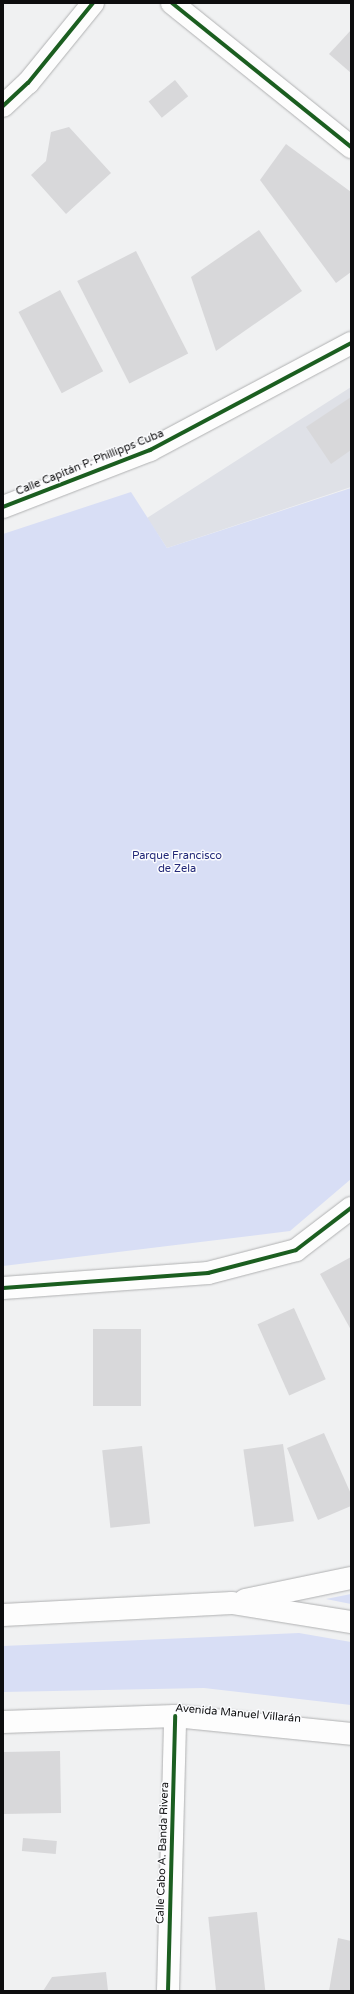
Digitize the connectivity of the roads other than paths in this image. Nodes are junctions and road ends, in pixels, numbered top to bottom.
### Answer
1 (93, 3) edge
2 (172, 3) edge
3 (3, 106) edge
4 (351, 147) edge
5 (351, 343) edge
6 (3, 507) edge
7 (351, 1208) edge
8 (3, 1288) edge
9 (351, 1578) edge
10 (232, 1603) junction
11 (3, 1615) edge
12 (351, 1622) edge
13 (175, 1716) junction
14 (3, 1722) edge
15 (351, 1734) edge
16 (168, 1991) edge

1 - 3 street
2 - 4 street
5 - 6 street, Calle Capitán P. Phillipps Cuba
7 - 8 street
9 - 10 street
10 - 11 street
10 - 12 street
13 - 14 street, Avenida Manuel Villarán
13 - 15 street, Avenida Manuel Villarán
13 - 16 street, Calle Cabo A. Banda Rivera

